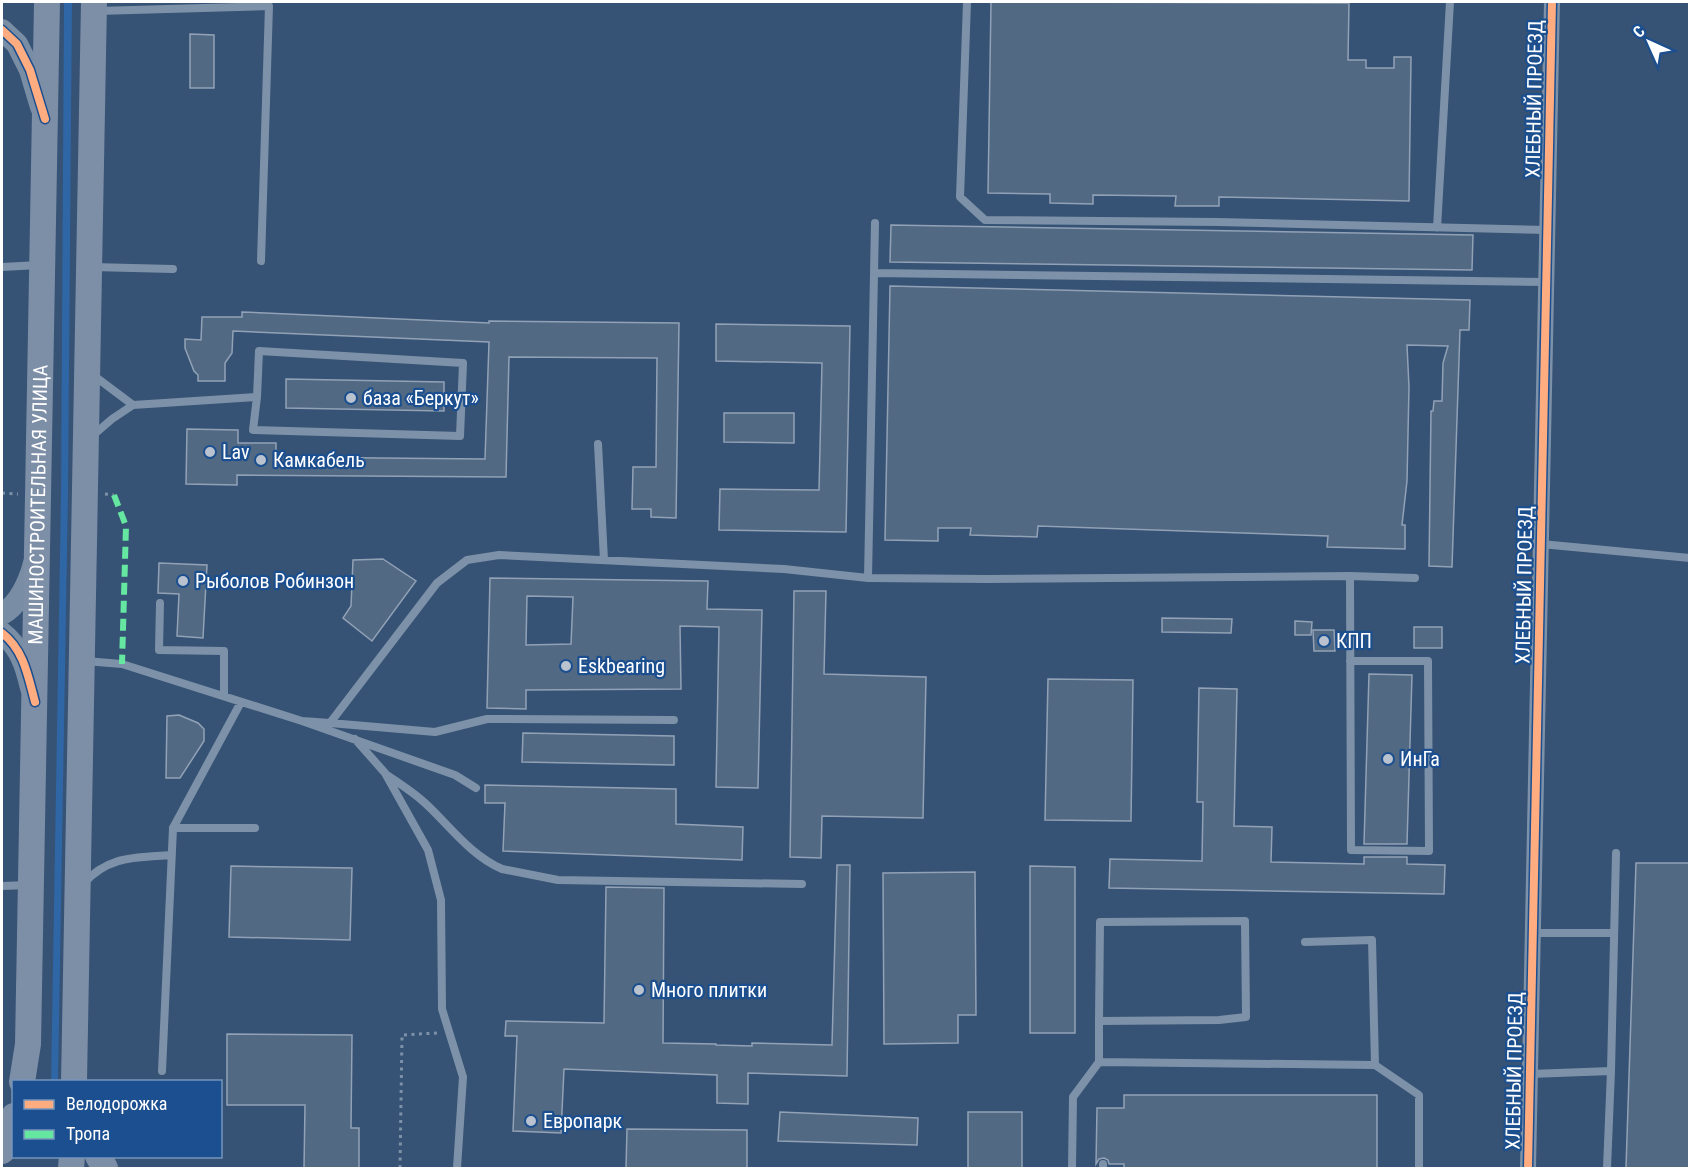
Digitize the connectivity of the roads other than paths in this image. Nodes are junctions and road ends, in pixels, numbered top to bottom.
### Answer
1 (47, 2) edge
2 (967, 2) edge
3 (1450, 2) edge
4 (1552, 2) edge
5 (94, 6) edge
6 (2, 30) edge
7 (45, 119) junction
8 (875, 224) dead end
9 (1437, 228) junction
10 (1547, 231) junction
11 (261, 261) dead end
12 (42, 265) junction
13 (2, 267) edge
14 (89, 267) junction
15 (173, 269) dead end
16 (874, 273) junction
17 (1546, 282) junction
18 (87, 369) junction
19 (257, 397) junction
20 (133, 405) junction
21 (86, 443) junction
22 (598, 444) dead end
23 (1541, 544) junction
24 (37, 547) junction
25 (1689, 558) edge
26 (604, 560) junction
27 (1350, 576) junction
28 (868, 578) junction
29 (1415, 578) dead end
30 (160, 603) dead end
31 (2, 614) edge
32 (2, 633) edge
33 (82, 661) junction
34 (1350, 661) junction
35 (224, 696) junction
36 (34, 702) junction
37 (241, 702) junction
38 (674, 720) dead end
39 (302, 721) junction
40 (330, 723) junction
41 (355, 739) junction
42 (385, 773) junction
43 (476, 788) dead end
44 (173, 828) junction
45 (255, 828) dead end
46 (1616, 853) dead end
47 (171, 855) junction
48 (802, 884) dead end
49 (31, 885) junction
50 (2, 886) edge
51 (77, 892) junction
52 (1533, 933) junction
53 (1614, 933) junction
54 (1305, 942) dead end
55 (1099, 1021) junction
56 (75, 1041) junction
57 (1099, 1062) junction
58 (1375, 1065) junction
59 (162, 1071) dead end
60 (1611, 1071) junction
61 (1530, 1074) junction
62 (22, 1080) edge
63 (74, 1080) edge
64 (80, 1080) edge
65 (12, 1122) edge
66 (2, 1151) edge
67 (457, 1168) edge
68 (1072, 1168) edge
69 (1419, 1168) edge
70 (1528, 1168) edge
71 (1607, 1168) edge

1 - 7 main road, МАШИНОСТРОИТЕЛЬНАЯ УЛИЦА
2 - 9 lane
3 - 9 lane
4 - 10 street, ХЛЕБНЫЙ ПРОЕЗД
5 - 11 lane
5 - 14 main road
6 - 7 street
7 - 12 main road, МАШИНОСТРОИТЕЛЬНАЯ УЛИЦА
8 - 16 lane
9 - 10 lane
10 - 17 street, ХЛЕБНЫЙ ПРОЕЗД
12 - 13 lane
12 - 24 main road, МАШИНОСТРОИТЕЛЬНАЯ УЛИЦА
14 - 15 lane
14 - 18 main road
16 - 17 lane
16 - 28 lane
17 - 23 street, ХЛЕБНЫЙ ПРОЕЗД
18 - 20 lane
18 - 21 main road
19 - 19 lane
19 - 20 lane
20 - 21 lane
21 - 33 main road
22 - 26 lane
23 - 25 lane
23 - 52 street, ХЛЕБНЫЙ ПРОЕЗД
24 - 31 street
24 - 36 main road, МАШИНОСТРОИТЕЛЬНАЯ УЛИЦА
26 - 28 lane
26 - 40 lane
27 - 28 lane
27 - 29 lane
27 - 34 lane
30 - 35 lane
32 - 36 street
33 - 35 lane
33 - 51 main road
34 - 34 lane
35 - 37 lane
36 - 49 main road, МАШИНОСТРОИТЕЛЬНАЯ УЛИЦА
37 - 39 lane
37 - 44 lane
38 - 40 lane
39 - 40 lane
39 - 41 lane
41 - 42 lane
41 - 43 lane
42 - 48 lane
42 - 67 lane
44 - 45 lane
44 - 47 lane
46 - 53 lane
47 - 51 lane
47 - 59 lane
49 - 50 lane
49 - 62 main road, МАШИНОСТРОИТЕЛЬНАЯ УЛИЦА
51 - 56 main road
52 - 53 lane
52 - 61 street, ХЛЕБНЫЙ ПРОЕЗД
53 - 60 lane
54 - 58 lane
55 - 55 lane
55 - 57 lane
56 - 63 main road
56 - 64 main road
57 - 58 lane
57 - 68 lane
58 - 69 lane
60 - 61 lane
60 - 71 lane
61 - 70 street, ХЛЕБНЫЙ ПРОЕЗД
65 - 66 main road

